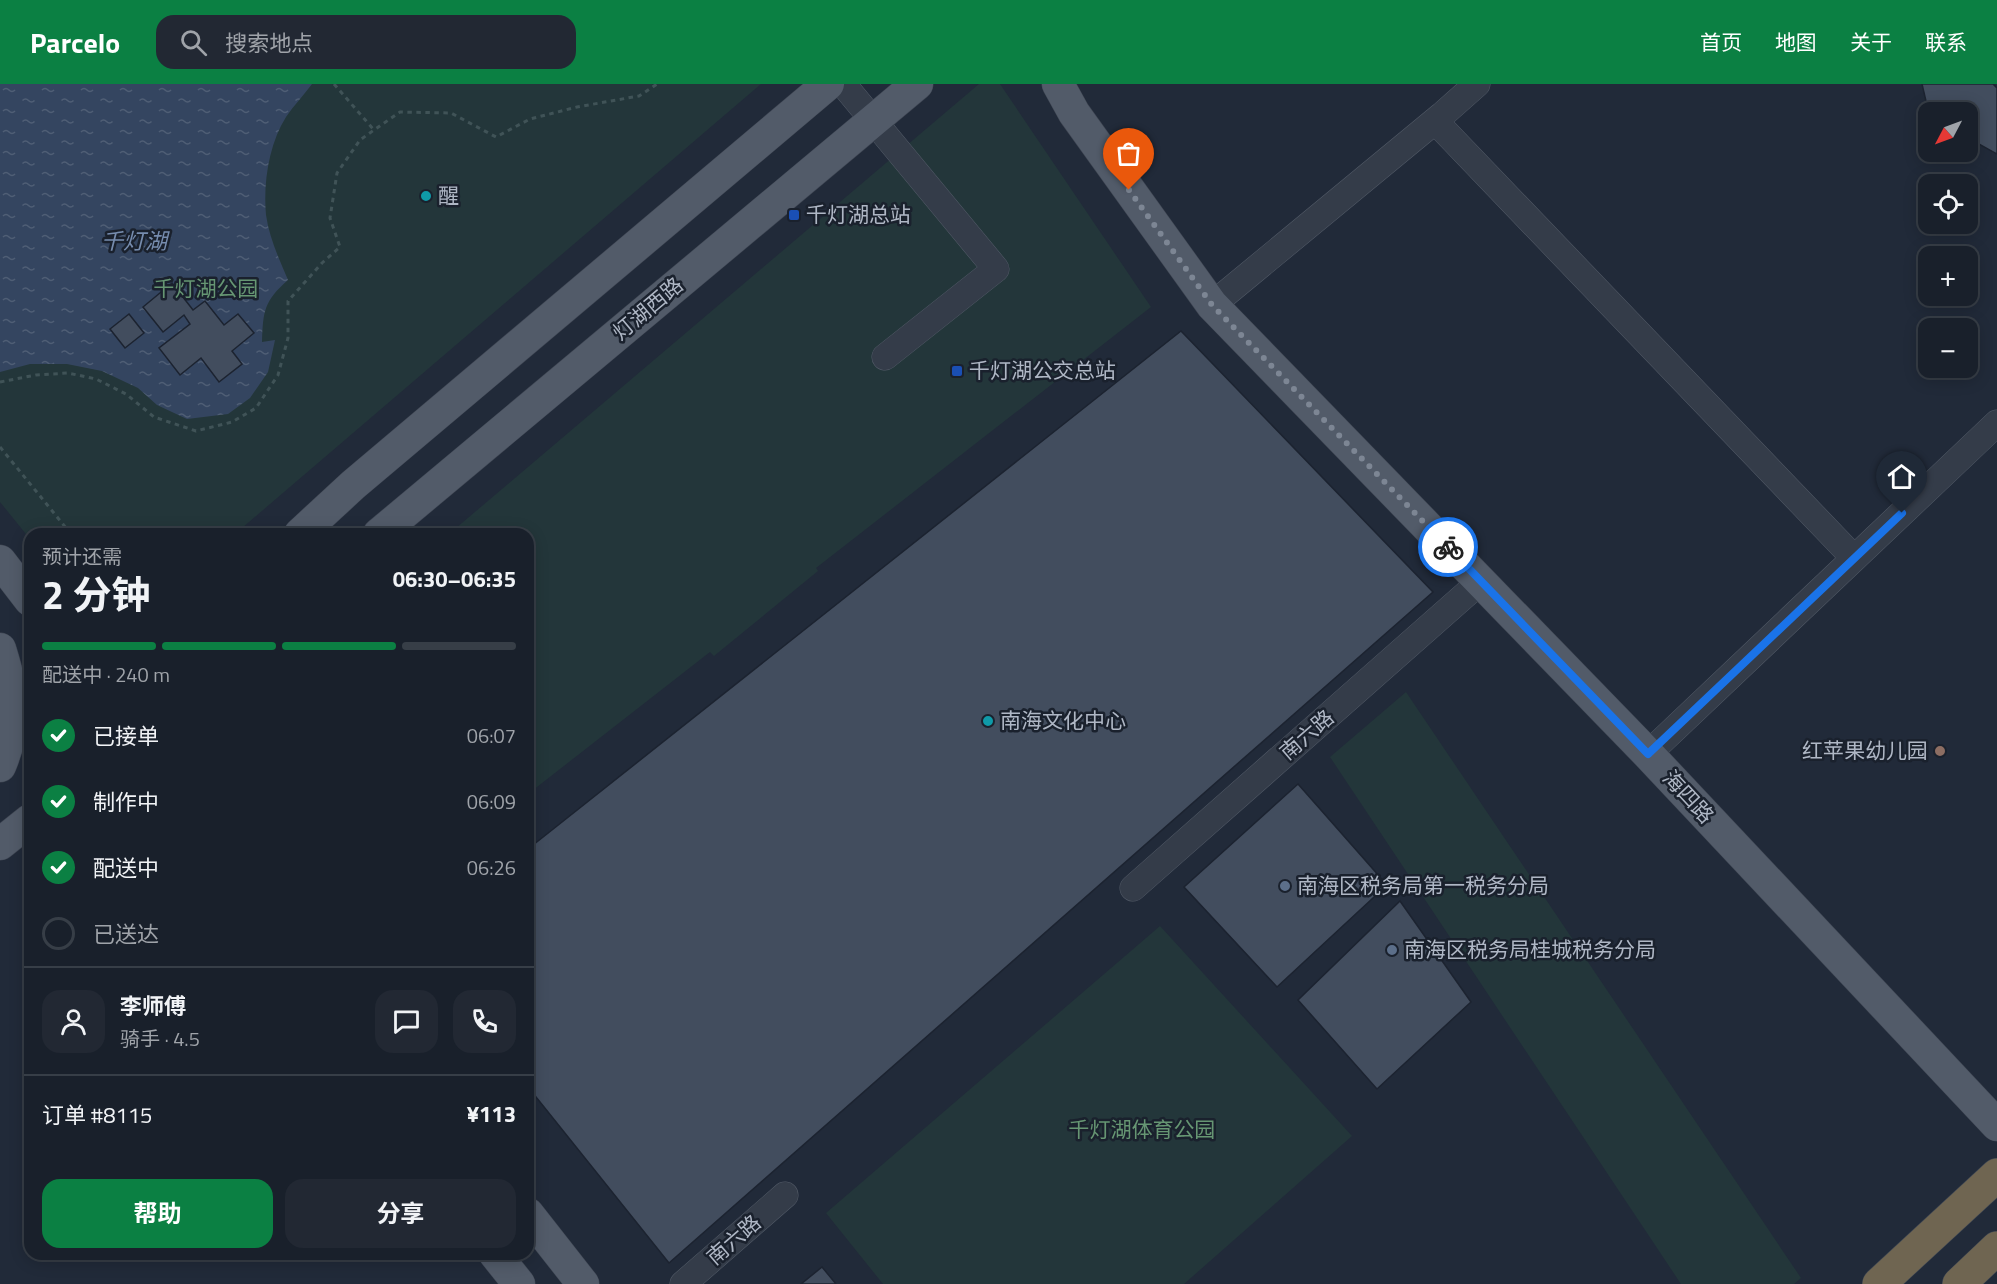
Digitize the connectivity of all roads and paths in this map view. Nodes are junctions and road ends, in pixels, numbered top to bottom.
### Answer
1 (335, 84) edge
2 (657, 84) edge
3 (828, 84) edge
4 (843, 84) edge
5 (916, 84) edge
6 (1058, 84) edge
7 (1477, 84) edge
8 (874, 120) junction
9 (1435, 121) junction
10 (374, 130) junction
11 (1212, 305) junction
12 (885, 357) dead end
13 (0, 382) edge
14 (1997, 423) edge
15 (0, 447) edge
16 (66, 528) edge
17 (306, 528) edge
18 (386, 528) edge
19 (1854, 558) junction
20 (0, 561) edge
21 (1481, 581) junction
22 (24, 590) edge
23 (0, 630) edge
24 (0, 649) edge
25 (24, 660) edge
26 (1648, 754) junction
27 (24, 762) edge
28 (0, 766) edge
29 (0, 780) edge
30 (24, 825) edge
31 (0, 844) edge
32 (1133, 888) dead end
33 (1997, 1125) edge
34 (1997, 1175) edge
35 (785, 1195) dead end
36 (534, 1222) edge
37 (1997, 1248) edge
38 (500, 1260) edge
39 (519, 1284) edge
40 (583, 1284) edge
41 (683, 1284) edge
42 (1879, 1284) edge
43 (1959, 1284) edge

1 - 10 path
2 - 10 path
3 - 17 main road
4 - 8 street
5 - 8 main road, 灯湖西路
6 - 11 main road, 海四路
7 - 9 street
8 - 12 street
8 - 18 main road, 灯湖西路
9 - 11 street
9 - 19 street
10 - 13 path
11 - 21 main road, 海四路
14 - 19 street
15 - 16 path
19 - 26 street
20 - 22 main road
21 - 26 main road, 海四路
21 - 32 street, 南六路
23 - 25 main road
24 - 28 main road
26 - 33 main road, 海四路
27 - 29 main road
30 - 31 main road
34 - 42 highway
35 - 41 street, 南六路
36 - 40 main road
37 - 43 highway
38 - 39 main road

